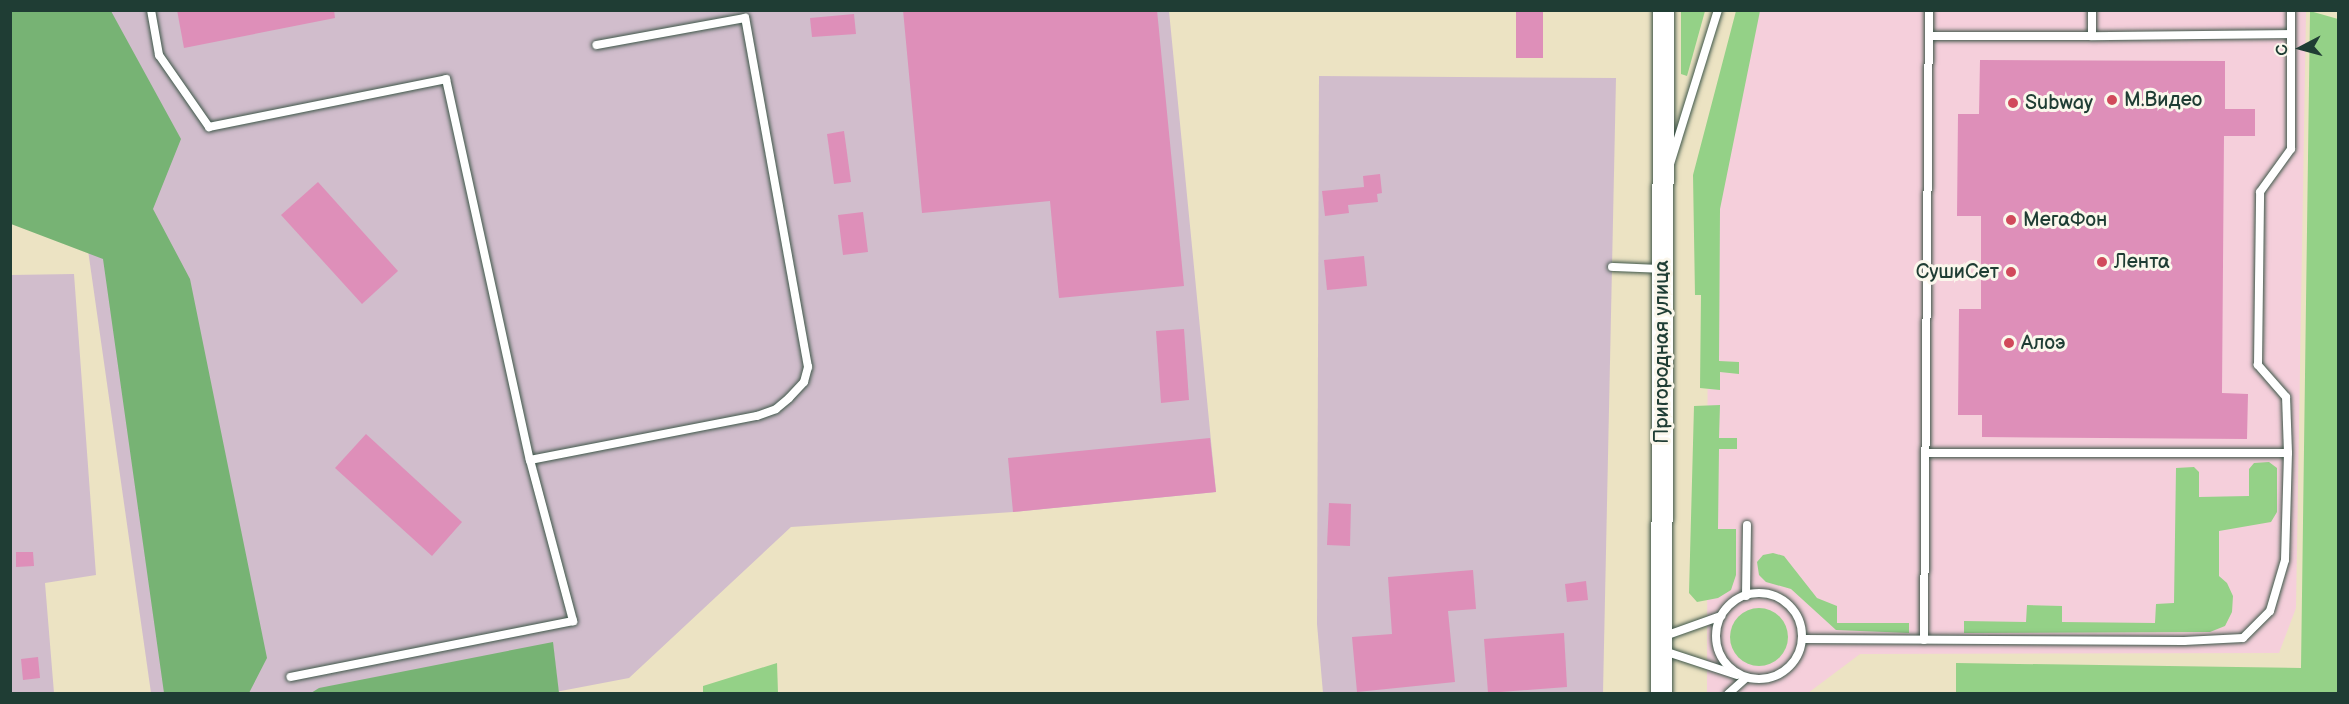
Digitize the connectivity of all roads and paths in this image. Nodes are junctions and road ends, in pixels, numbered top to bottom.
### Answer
1 (151, 10) edge
2 (1663, 10) edge
3 (1718, 10) edge
4 (1929, 10) edge
5 (2092, 10) edge
6 (2291, 10) edge
7 (2291, 34) junction
8 (1929, 36) junction
9 (2092, 36) junction
10 (596, 45) dead end
11 (1662, 187) junction
12 (1612, 267) dead end
13 (1662, 269) junction
14 (1926, 453) junction
15 (2288, 453) junction
16 (530, 460) junction
17 (1747, 525) dead end
18 (1746, 596) junction
19 (1721, 615) junction
20 (1803, 639) junction
21 (1924, 640) junction
22 (1661, 644) junction
23 (290, 677) dead end
24 (1746, 678) junction
25 (1738, 689) edge
26 (1661, 693) edge
27 (1728, 693) edge

1 - 16 lane
2 - 11 street, Пригородная улица
3 - 11 lane
4 - 8 lane
5 - 9 lane
6 - 7 lane
7 - 9 lane
7 - 15 lane
8 - 9 lane
8 - 14 lane
10 - 16 lane
11 - 13 street, Пригородная улица
12 - 13 lane
13 - 22 street, Пригородная улица
14 - 15 lane
14 - 21 lane
15 - 21 lane
16 - 23 lane
17 - 18 lane
18 - 19 lane
18 - 20 lane
19 - 22 lane
19 - 24 lane
20 - 21 lane
20 - 24 lane
22 - 24 lane
22 - 26 street, Пригородная улица
24 - 25 lane
25 - 27 lane

